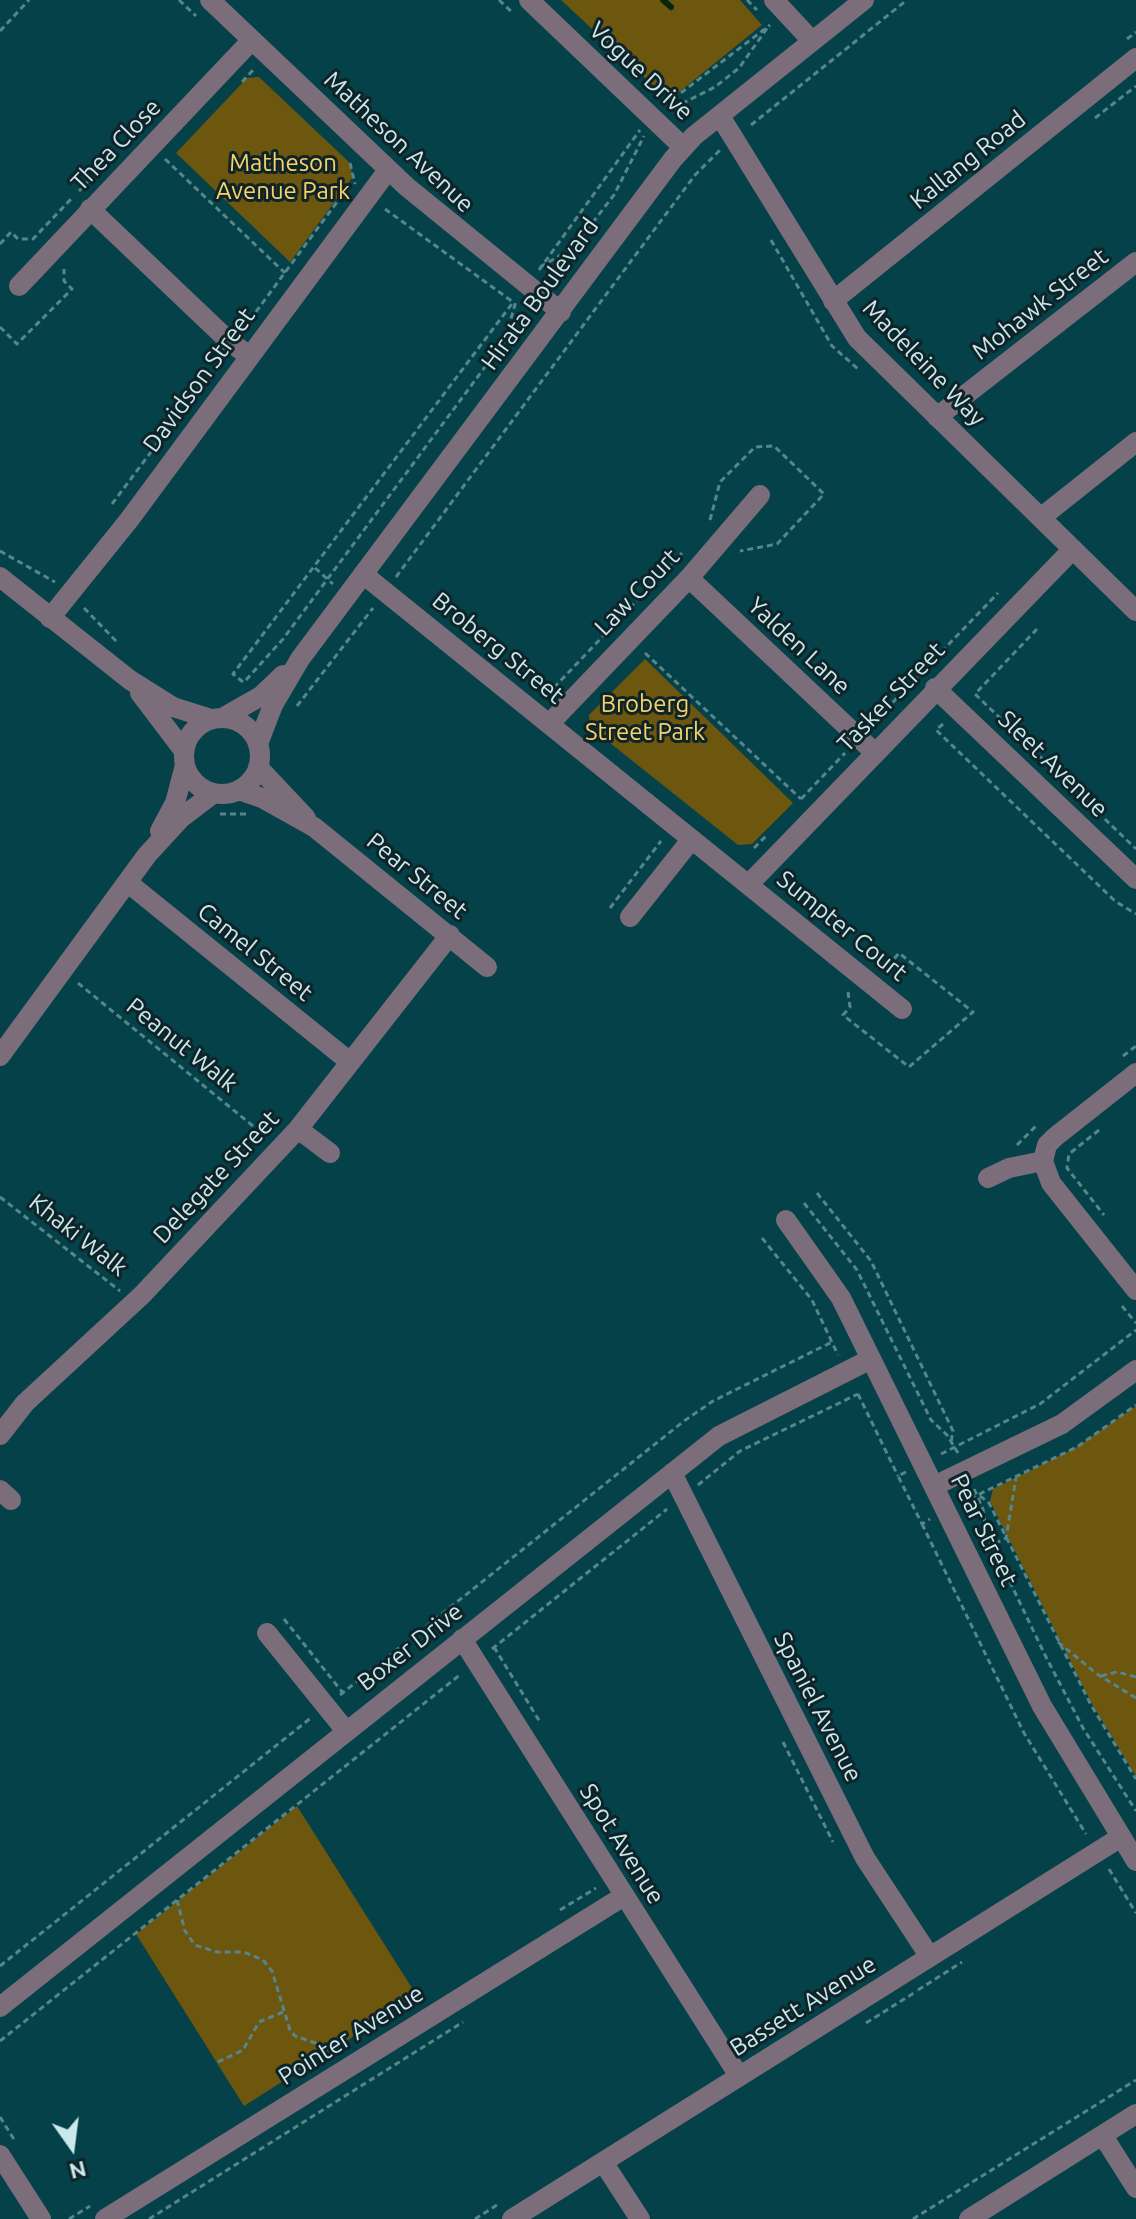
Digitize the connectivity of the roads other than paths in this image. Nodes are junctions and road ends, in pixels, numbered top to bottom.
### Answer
1 (210, 0) edge
2 (529, 0) edge
3 (774, 0) edge
4 (864, 0) edge
5 (252, 40) junction
6 (812, 41) junction
7 (1136, 58) edge
8 (720, 116) junction
9 (683, 147) junction
10 (388, 170) junction
11 (90, 209) junction
12 (1136, 262) edge
13 (19, 286) dead end
14 (833, 301) junction
15 (561, 312) junction
16 (249, 355) junction
17 (937, 417) junction
18 (1136, 442) edge
19 (760, 495) dead end
20 (1043, 516) junction
21 (1073, 549) junction
22 (363, 574) junction
23 (0, 577) edge
24 (689, 578) junction
25 (1136, 611) edge
26 (50, 618) junction
27 (300, 659) junction
28 (130, 680) junction
29 (935, 688) junction
30 (218, 718) junction
31 (550, 723) junction
32 (258, 744) junction
33 (873, 751) junction
34 (185, 758) junction
35 (258, 767) junction
36 (239, 790) junction
37 (214, 793) junction
38 (314, 827) junction
39 (691, 840) junction
40 (147, 855) junction
41 (1136, 879) edge
42 (127, 882) junction
43 (749, 884) junction
44 (630, 917) dead end
45 (450, 935) junction
46 (487, 967) dead end
47 (902, 1009) dead end
48 (0, 1056) edge
49 (350, 1062) junction
50 (1136, 1073) edge
51 (298, 1129) junction
52 (330, 1153) dead end
53 (1043, 1161) junction
54 (988, 1178) dead end
55 (786, 1220) dead end
56 (1136, 1290) edge
57 (871, 1359) junction
58 (1136, 1370) edge
59 (0, 1435) edge
60 (672, 1473) junction
61 (934, 1486) junction
62 (267, 1633) dead end
63 (462, 1639) junction
64 (346, 1731) junction
65 (1121, 1837) junction
66 (1136, 1861) edge
67 (624, 1896) junction
68 (930, 1957) junction
69 (0, 2007) edge
70 (739, 2076) junction
71 (1136, 2114) edge
72 (1103, 2136) junction
73 (0, 2155) edge
74 (603, 2162) junction
75 (1136, 2188) edge
76 (41, 2219) edge
77 (105, 2219) edge
78 (512, 2219) edge
79 (640, 2219) edge
80 (969, 2219) edge

1 - 5 street, Matheson Avenue
2 - 9 street, Vogue Drive
3 - 6 street
4 - 6 street, Hirata Boulevard
5 - 10 street, Matheson Avenue
5 - 11 street, Thea Close
6 - 8 street, Hirata Boulevard
7 - 14 street, Kallang Road
8 - 9 street, Hirata Boulevard
8 - 14 street, Madeleine Way
9 - 15 street, Hirata Boulevard
10 - 15 street, Matheson Avenue
10 - 16 street, Davidson Street
11 - 13 street, Thea Close
11 - 16 street
12 - 17 street, Mohawk Street
14 - 17 street, Madeleine Way
15 - 22 street, Hirata Boulevard
16 - 26 street, Davidson Street
17 - 20 street, Madeleine Way
18 - 20 street
19 - 24 street, Law Court
20 - 21 street, Madeleine Way
21 - 25 street, Madeleine Way
21 - 29 street, Tasker Street
22 - 27 street, Hirata Boulevard
22 - 31 street, Broberg Street
23 - 26 street
24 - 31 street, Law Court
24 - 33 street, Yalden Lane
26 - 28 street
27 - 30 street, Hirata Boulevard
27 - 32 street, Hirata Boulevard
28 - 30 street
28 - 34 street
29 - 33 street, Tasker Street
29 - 41 street, Sleet Avenue
30 - 32 street
30 - 34 street
31 - 39 street, Broberg Street
32 - 35 street
33 - 43 street, Tasker Street
34 - 37 street
34 - 40 street
35 - 36 street
35 - 38 street, Pear Street
36 - 37 street
36 - 38 street, Pear Street
37 - 40 street
38 - 45 street, Pear Street
39 - 43 street, Broberg Street
39 - 44 street
40 - 42 street
42 - 48 street
42 - 49 street, Camel Street
43 - 47 street, Sumpter Court
45 - 46 street, Pear Street
45 - 49 street, Delegate Street
49 - 51 street, Delegate Street
50 - 53 street
51 - 52 street
51 - 59 street, Delegate Street
53 - 54 street
53 - 56 street
55 - 57 street, Pear Street
57 - 60 street, Boxer Drive
57 - 61 street, Pear Street
58 - 61 street
60 - 63 street, Boxer Drive
60 - 68 street, Spaniel Avenue
61 - 65 street, Pear Street
62 - 64 street
63 - 64 street, Boxer Drive
63 - 67 street, Spot Avenue
64 - 69 street, Boxer Drive
65 - 66 street, Pear Street
65 - 68 street, Bassett Avenue
67 - 70 street, Spot Avenue
67 - 77 street, Pointer Avenue
68 - 70 street, Bassett Avenue
70 - 74 street, Bassett Avenue
71 - 72 street
72 - 75 street
72 - 80 street
73 - 76 street
74 - 78 street, Bassett Avenue
74 - 79 street

